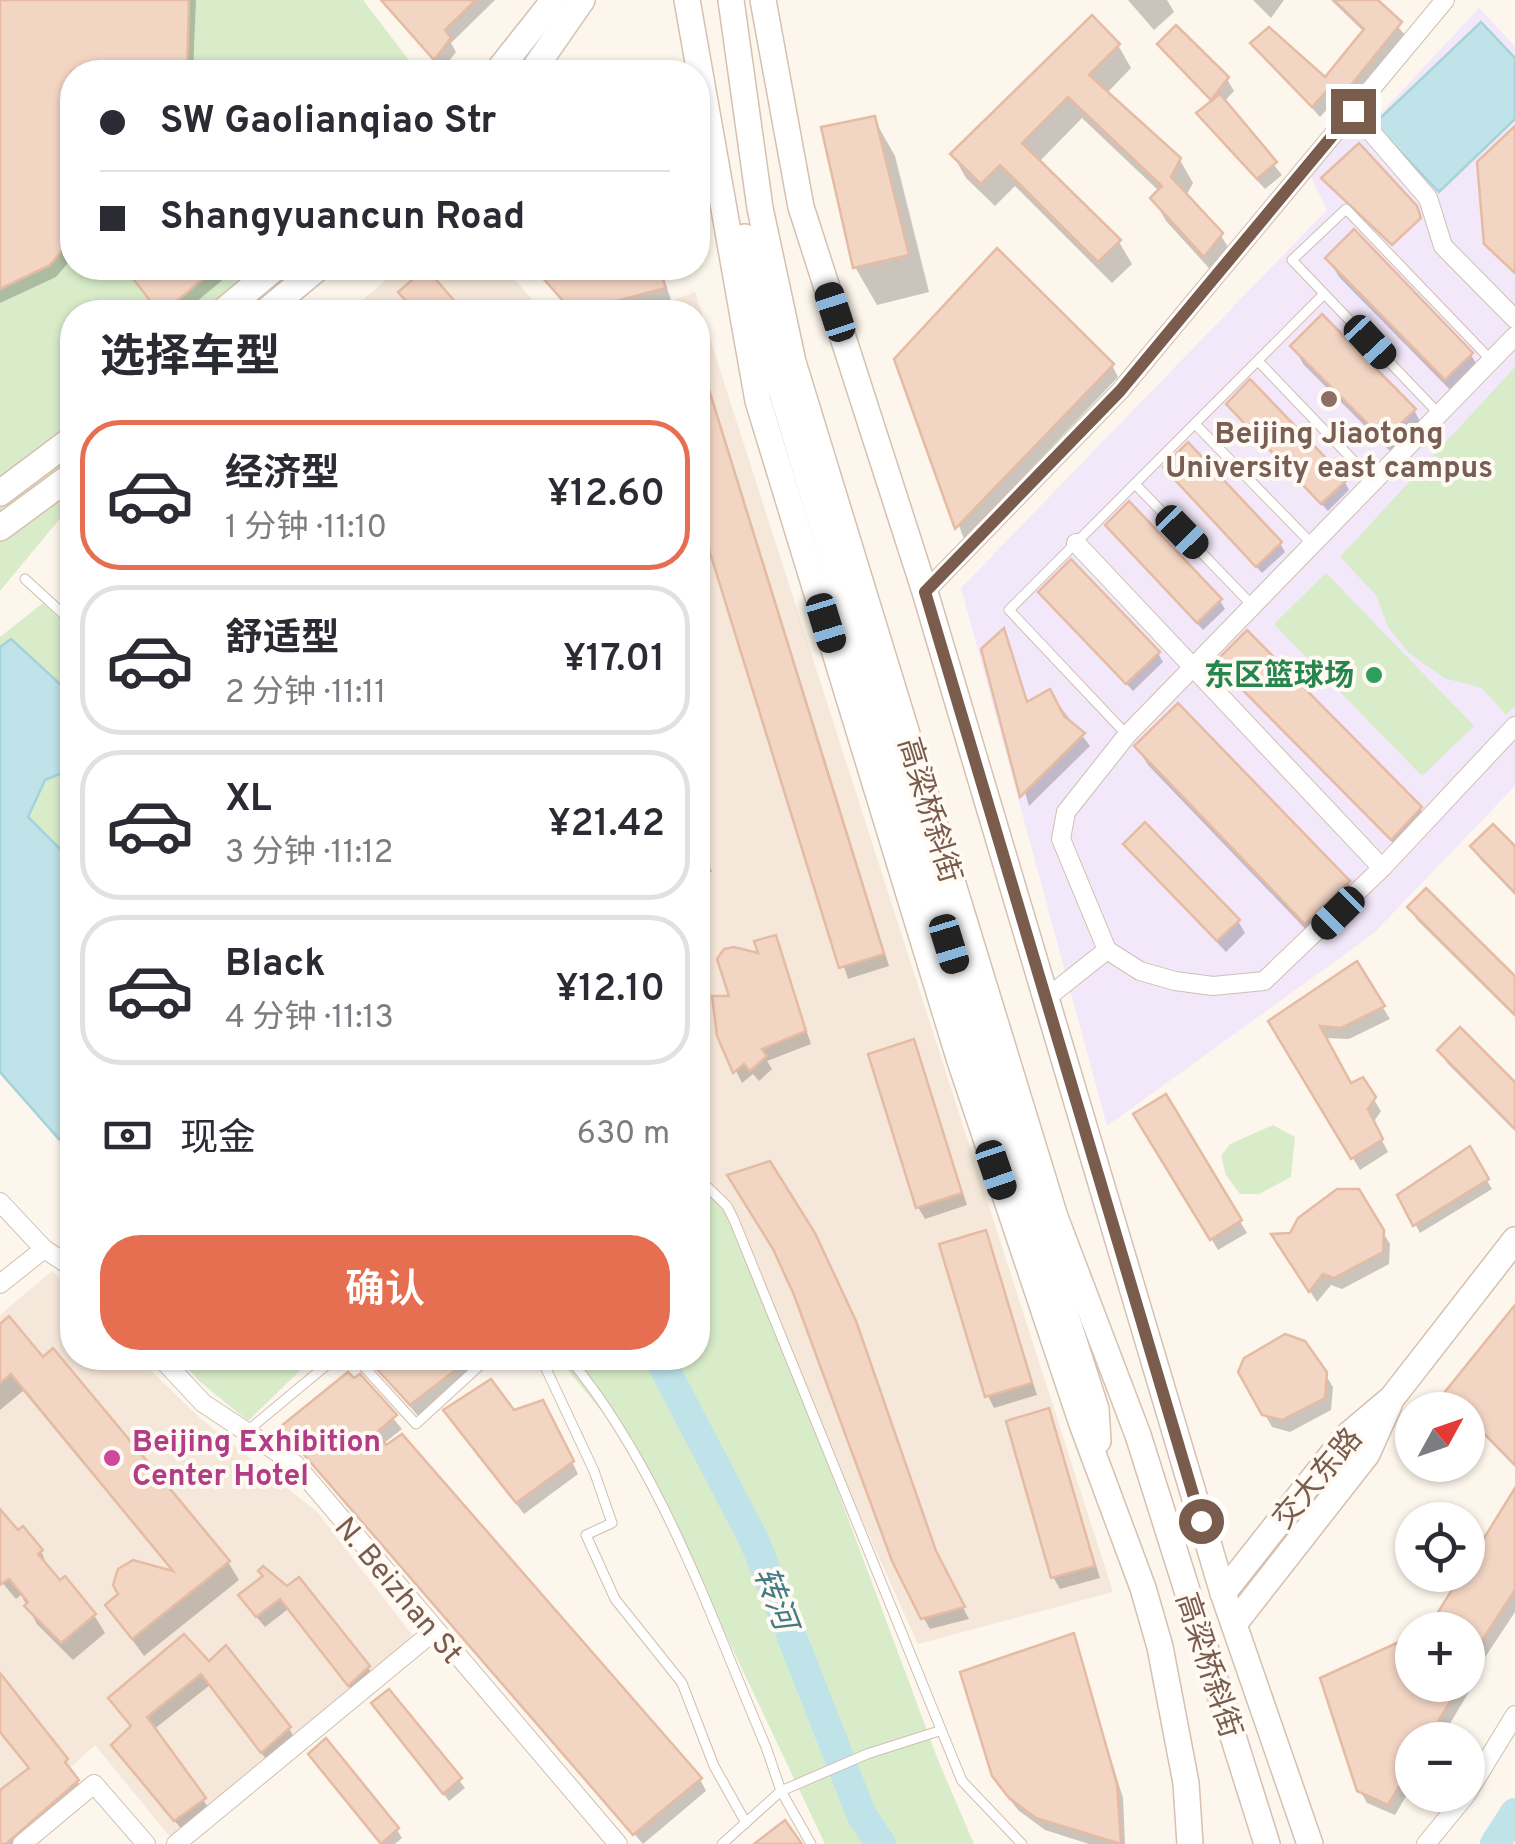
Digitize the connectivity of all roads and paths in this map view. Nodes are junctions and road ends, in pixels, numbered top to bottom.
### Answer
1 (554, 0) edge
2 (582, 0) edge
3 (687, 0) edge
4 (702, 0) edge
5 (731, 0) edge
6 (762, 0) edge
7 (1445, 0) edge
8 (507, 60) edge
9 (540, 60) edge
10 (698, 60) edge
11 (1353, 111) junction
12 (710, 130) edge
13 (261, 280) edge
14 (304, 280) edge
15 (1324, 294) junction
16 (236, 300) edge
17 (279, 300) edge
18 (1515, 319) edge
19 (1515, 336) edge
20 (770, 353) junction
21 (1491, 360) junction
22 (1258, 361) junction
23 (758, 401) junction
24 (1439, 414) junction
25 (1195, 424) junction
26 (60, 448) edge
27 (1373, 481) junction
28 (60, 484) edge
29 (1135, 484) junction
30 (0, 494) edge
31 (0, 528) edge
32 (1076, 542) junction
33 (1312, 544) junction
34 (25, 579) dead end
35 (925, 592) junction
36 (1252, 605) junction
37 (60, 611) edge
38 (1192, 667) junction
39 (1515, 726) edge
40 (1127, 735) junction
41 (1382, 868) junction
42 (1108, 950) junction
43 (1044, 1000) junction
44 (710, 1190) edge
45 (0, 1202) edge
46 (1515, 1240) edge
47 (44, 1249) junction
48 (60, 1259) edge
49 (0, 1284) edge
50 (172, 1370) edge
51 (321, 1370) edge
52 (367, 1370) edge
53 (475, 1370) edge
54 (547, 1370) edge
55 (578, 1370) edge
56 (1392, 1398) junction
57 (246, 1432) junction
58 (1101, 1470) junction
59 (1223, 1592) junction
60 (1189, 1604) junction
61 (1152, 1616) junction
62 (1234, 1624) junction
63 (434, 1632) junction
64 (1199, 1635) junction
65 (1160, 1647) junction
66 (1515, 1715) edge
67 (938, 1731) junction
68 (1485, 1763) edge
69 (781, 1791) junction
70 (1451, 1812) edge
71 (746, 1823) junction
72 (22, 1844) edge
73 (146, 1844) edge
74 (176, 1844) edge
75 (618, 1844) edge
76 (722, 1844) edge
77 (811, 1844) edge
78 (1022, 1844) edge
79 (1190, 1844) edge
80 (1267, 1844) edge
81 (1310, 1844) edge
82 (1426, 1844) edge

1 - 8 street
2 - 9 street
3 - 10 street, 高梁桥斜街
4 - 20 street, 高梁桥斜街
5 - 60 street, 高梁桥斜街
6 - 35 street, 高梁桥斜街
7 - 11 street
11 - 18 street
11 - 35 street
12 - 23 street, 高梁桥斜街
13 - 16 street
14 - 17 street
15 - 21 lane
15 - 22 lane
15 - 24 lane
19 - 21 street
20 - 23 street
20 - 58 street, 高梁桥斜街
21 - 24 street
22 - 25 lane
22 - 27 lane
23 - 58 street, 高梁桥斜街
24 - 27 street
25 - 29 lane
25 - 33 lane
26 - 30 street
27 - 33 street
28 - 31 street
29 - 32 lane
29 - 36 lane
32 - 38 street
32 - 40 lane
33 - 36 street
34 - 37 lane
35 - 43 street, 高梁桥斜街
36 - 38 street
38 - 40 street
38 - 41 street
39 - 41 street
40 - 42 street
41 - 42 street
42 - 43 street
43 - 59 street, 高梁桥斜街
44 - 67 lane
45 - 47 street
46 - 56 street
47 - 48 street
47 - 49 street
50 - 57 street, N. Beizhan St
51 - 57 lane
52 - 53 lane
54 - 71 lane
55 - 69 lane
56 - 59 street, 交大东路
56 - 62 street, 交大东路
57 - 63 street, N. Beizhan St
58 - 61 street, 高梁桥斜街
59 - 60 street
59 - 62 street, 高梁桥斜街
60 - 61 street
60 - 64 street, 高梁桥斜街
61 - 65 street, 高梁桥斜街
62 - 64 street
62 - 81 street, 高梁桥斜街
63 - 74 street
63 - 75 street, N. Beizhan St
64 - 65 street
64 - 80 street, 高梁桥斜街
65 - 79 street, 高梁桥斜街
66 - 68 street
67 - 69 lane
67 - 78 lane
69 - 71 lane
69 - 77 lane
70 - 82 street
71 - 76 lane
72 - 73 street

